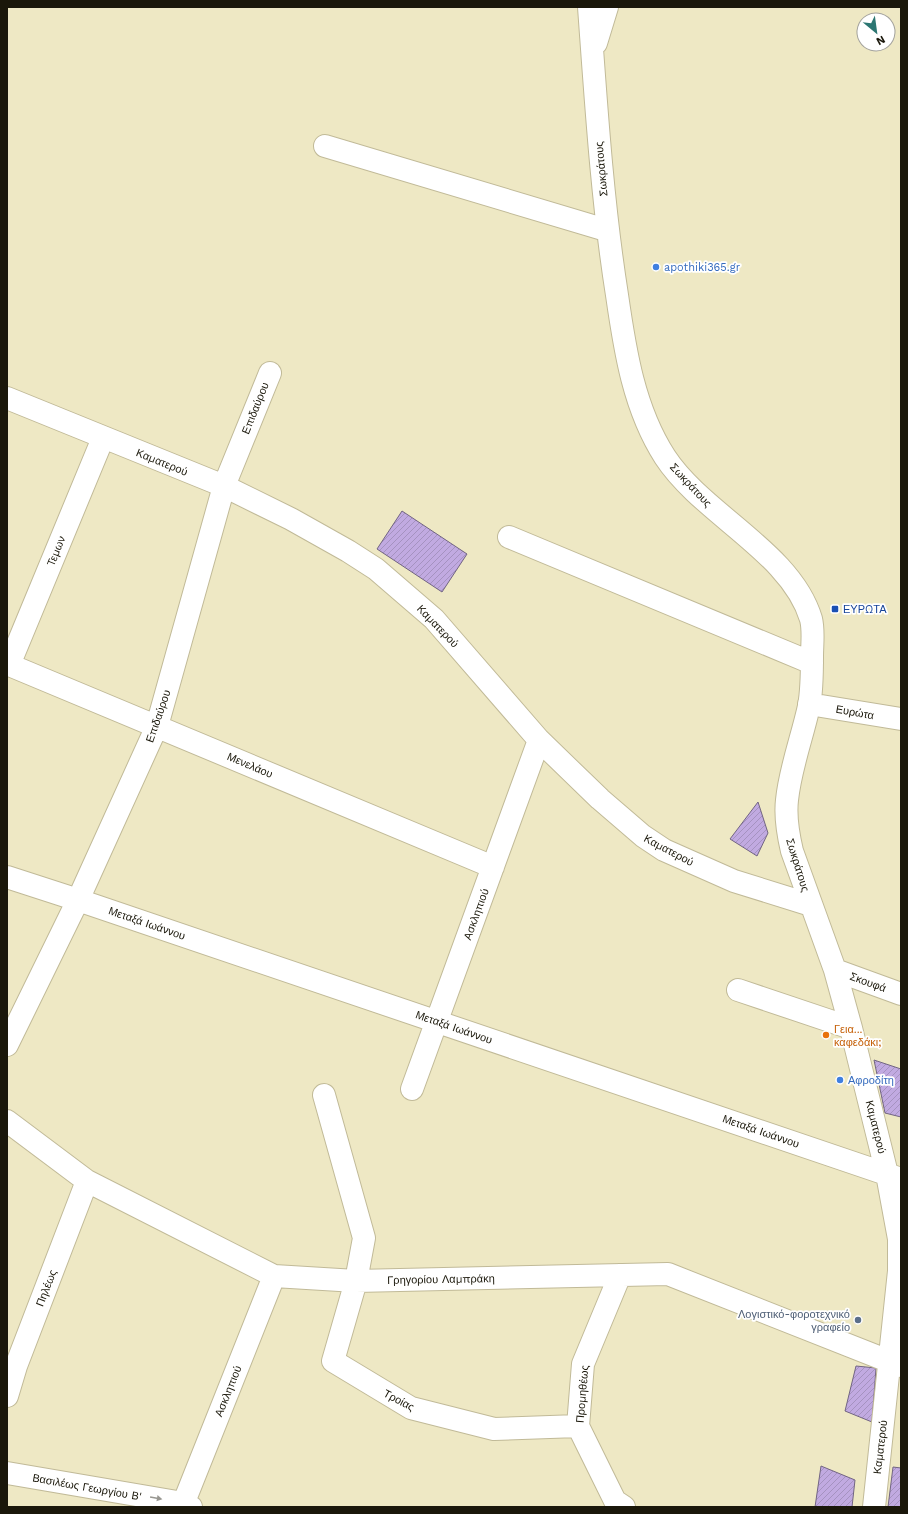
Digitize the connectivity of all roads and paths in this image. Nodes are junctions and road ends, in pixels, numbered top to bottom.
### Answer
1 (589, 7) edge
2 (607, 7) edge
3 (592, 55) junction
4 (325, 146) dead end
5 (606, 230) junction
6 (270, 373) dead end
7 (7, 398) edge
8 (103, 438) junction
9 (224, 486) junction
10 (509, 537) dead end
11 (812, 663) junction
12 (8, 664) edge
13 (809, 704) junction
14 (901, 720) edge
15 (157, 726) junction
16 (539, 740) junction
17 (493, 867) junction
18 (7, 877) edge
19 (78, 900) junction
20 (811, 905) junction
21 (835, 970) junction
22 (738, 990) dead end
23 (901, 994) edge
24 (437, 1021) junction
25 (851, 1028) junction
26 (7, 1045) edge
27 (412, 1089) dead end
28 (324, 1095) dead end
29 (7, 1121) edge
30 (894, 1176) edge
31 (87, 1181) junction
32 (620, 1275) junction
33 (274, 1276) junction
34 (356, 1281) junction
35 (896, 1363) edge
36 (7, 1396) edge
37 (578, 1426) junction
38 (7, 1473) edge
39 (617, 1505) edge
40 (185, 1506) edge
41 (874, 1507) edge

1 - 3 street, Σωκράτους
2 - 3 street
3 - 5 street, Σωκράτους
4 - 5 street
5 - 11 street, Σωκράτους
6 - 9 street, Επιδαύρου
7 - 8 street, Καματερού
8 - 9 street, Καματερού
8 - 12 street, Τεμων
9 - 15 street, Επιδαύρου
9 - 16 street, Καματερού
10 - 11 street
11 - 13 street, Σωκράτους
12 - 15 street, Μενελάου
13 - 14 street, Ευρώτα
13 - 20 street, Σωκράτους
15 - 17 street, Μενελάου
15 - 19 street, Επιδαύρου
16 - 17 street, Ασκληπιού
16 - 20 street, Καματερού
17 - 24 street, Ασκληπιού
18 - 19 street, Μεταξά Ιωάννου
19 - 24 street, Μεταξά Ιωάννου
19 - 26 street, Επιδαύρου
20 - 21 street, Καματερού
21 - 23 street, Σκουφά
21 - 25 street, Καματερού
22 - 25 street
24 - 27 street, Ασκληπιού
24 - 30 street, Μεταξά Ιωάννου
25 - 30 street, Καματερού
28 - 34 street
29 - 31 street, Γρηγορίου Λαμπράκη
30 - 35 street, Καματερού
31 - 33 street, Γρηγορίου Λαμπράκη
31 - 36 street, Πηλέως
32 - 34 street, Γρηγορίου Λαμπράκη
32 - 35 street, Γρηγορίου Λαμπράκη
32 - 37 street, Προμηθέως
33 - 34 street, Γρηγορίου Λαμπράκη
33 - 40 street, Ασκληπιού
34 - 37 street, Τροίας
35 - 41 street, Καματερού
37 - 39 street, Προμηθέως
38 -> 40 street, Βασιλέως Γεωργίου Β'

